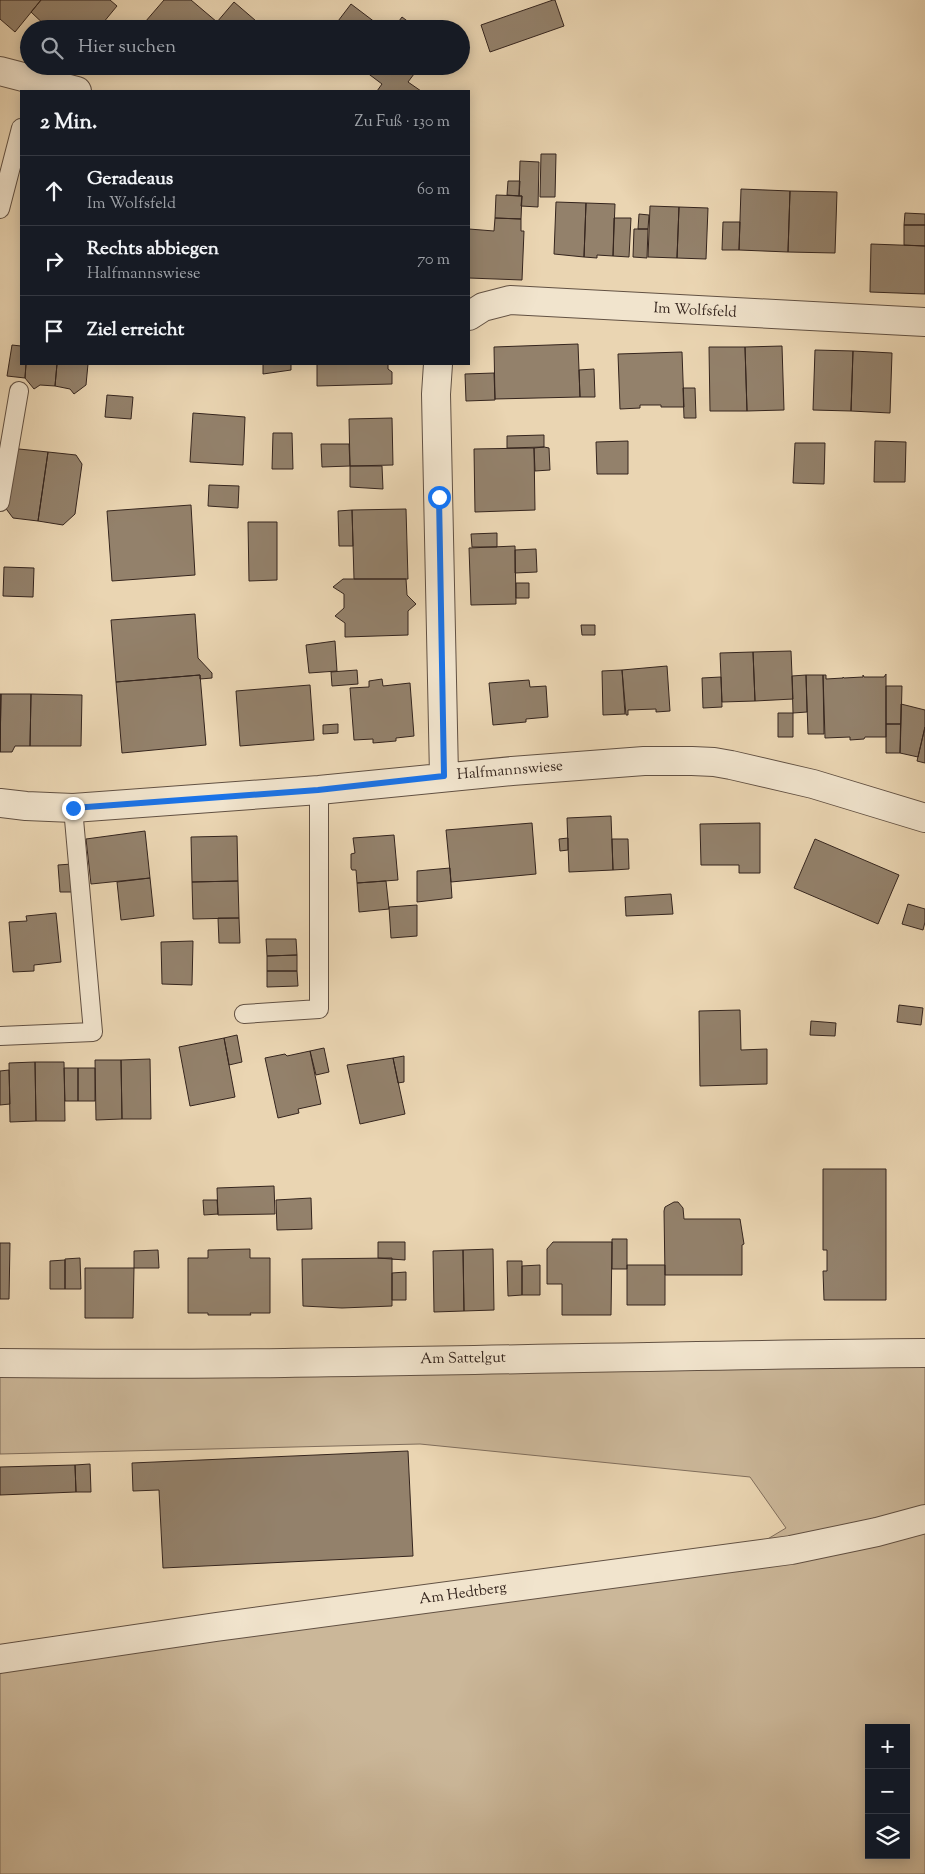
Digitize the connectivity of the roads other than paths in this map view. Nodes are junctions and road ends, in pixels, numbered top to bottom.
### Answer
1 (0, 71) edge
2 (32, 85) edge
3 (70, 90) edge
4 (20, 132) edge
5 (0, 209) edge
6 (470, 315) edge
7 (925, 322) edge
8 (438, 365) edge
9 (19, 391) dead end
10 (0, 502) edge
11 (444, 776) junction
12 (318, 790) junction
13 (0, 803) edge
14 (73, 808) junction
15 (925, 818) edge
16 (244, 1014) dead end
17 (0, 1036) edge
18 (925, 1353) edge
19 (0, 1363) edge
20 (925, 1519) edge
21 (0, 1659) edge

1 - 2 street
2 - 3 street
4 - 5 lane
6 - 7 street, Im Wolfsfeld
8 - 11 street
9 - 10 lane
11 - 12 street, Halfmannswiese
11 - 15 street, Halfmannswiese
12 - 14 street, Halfmannswiese
12 - 16 lane
13 - 14 street, Halfmannswiese
14 - 17 lane
18 - 19 street, Am Sattelgut
20 - 21 street, Am Hedtberg

